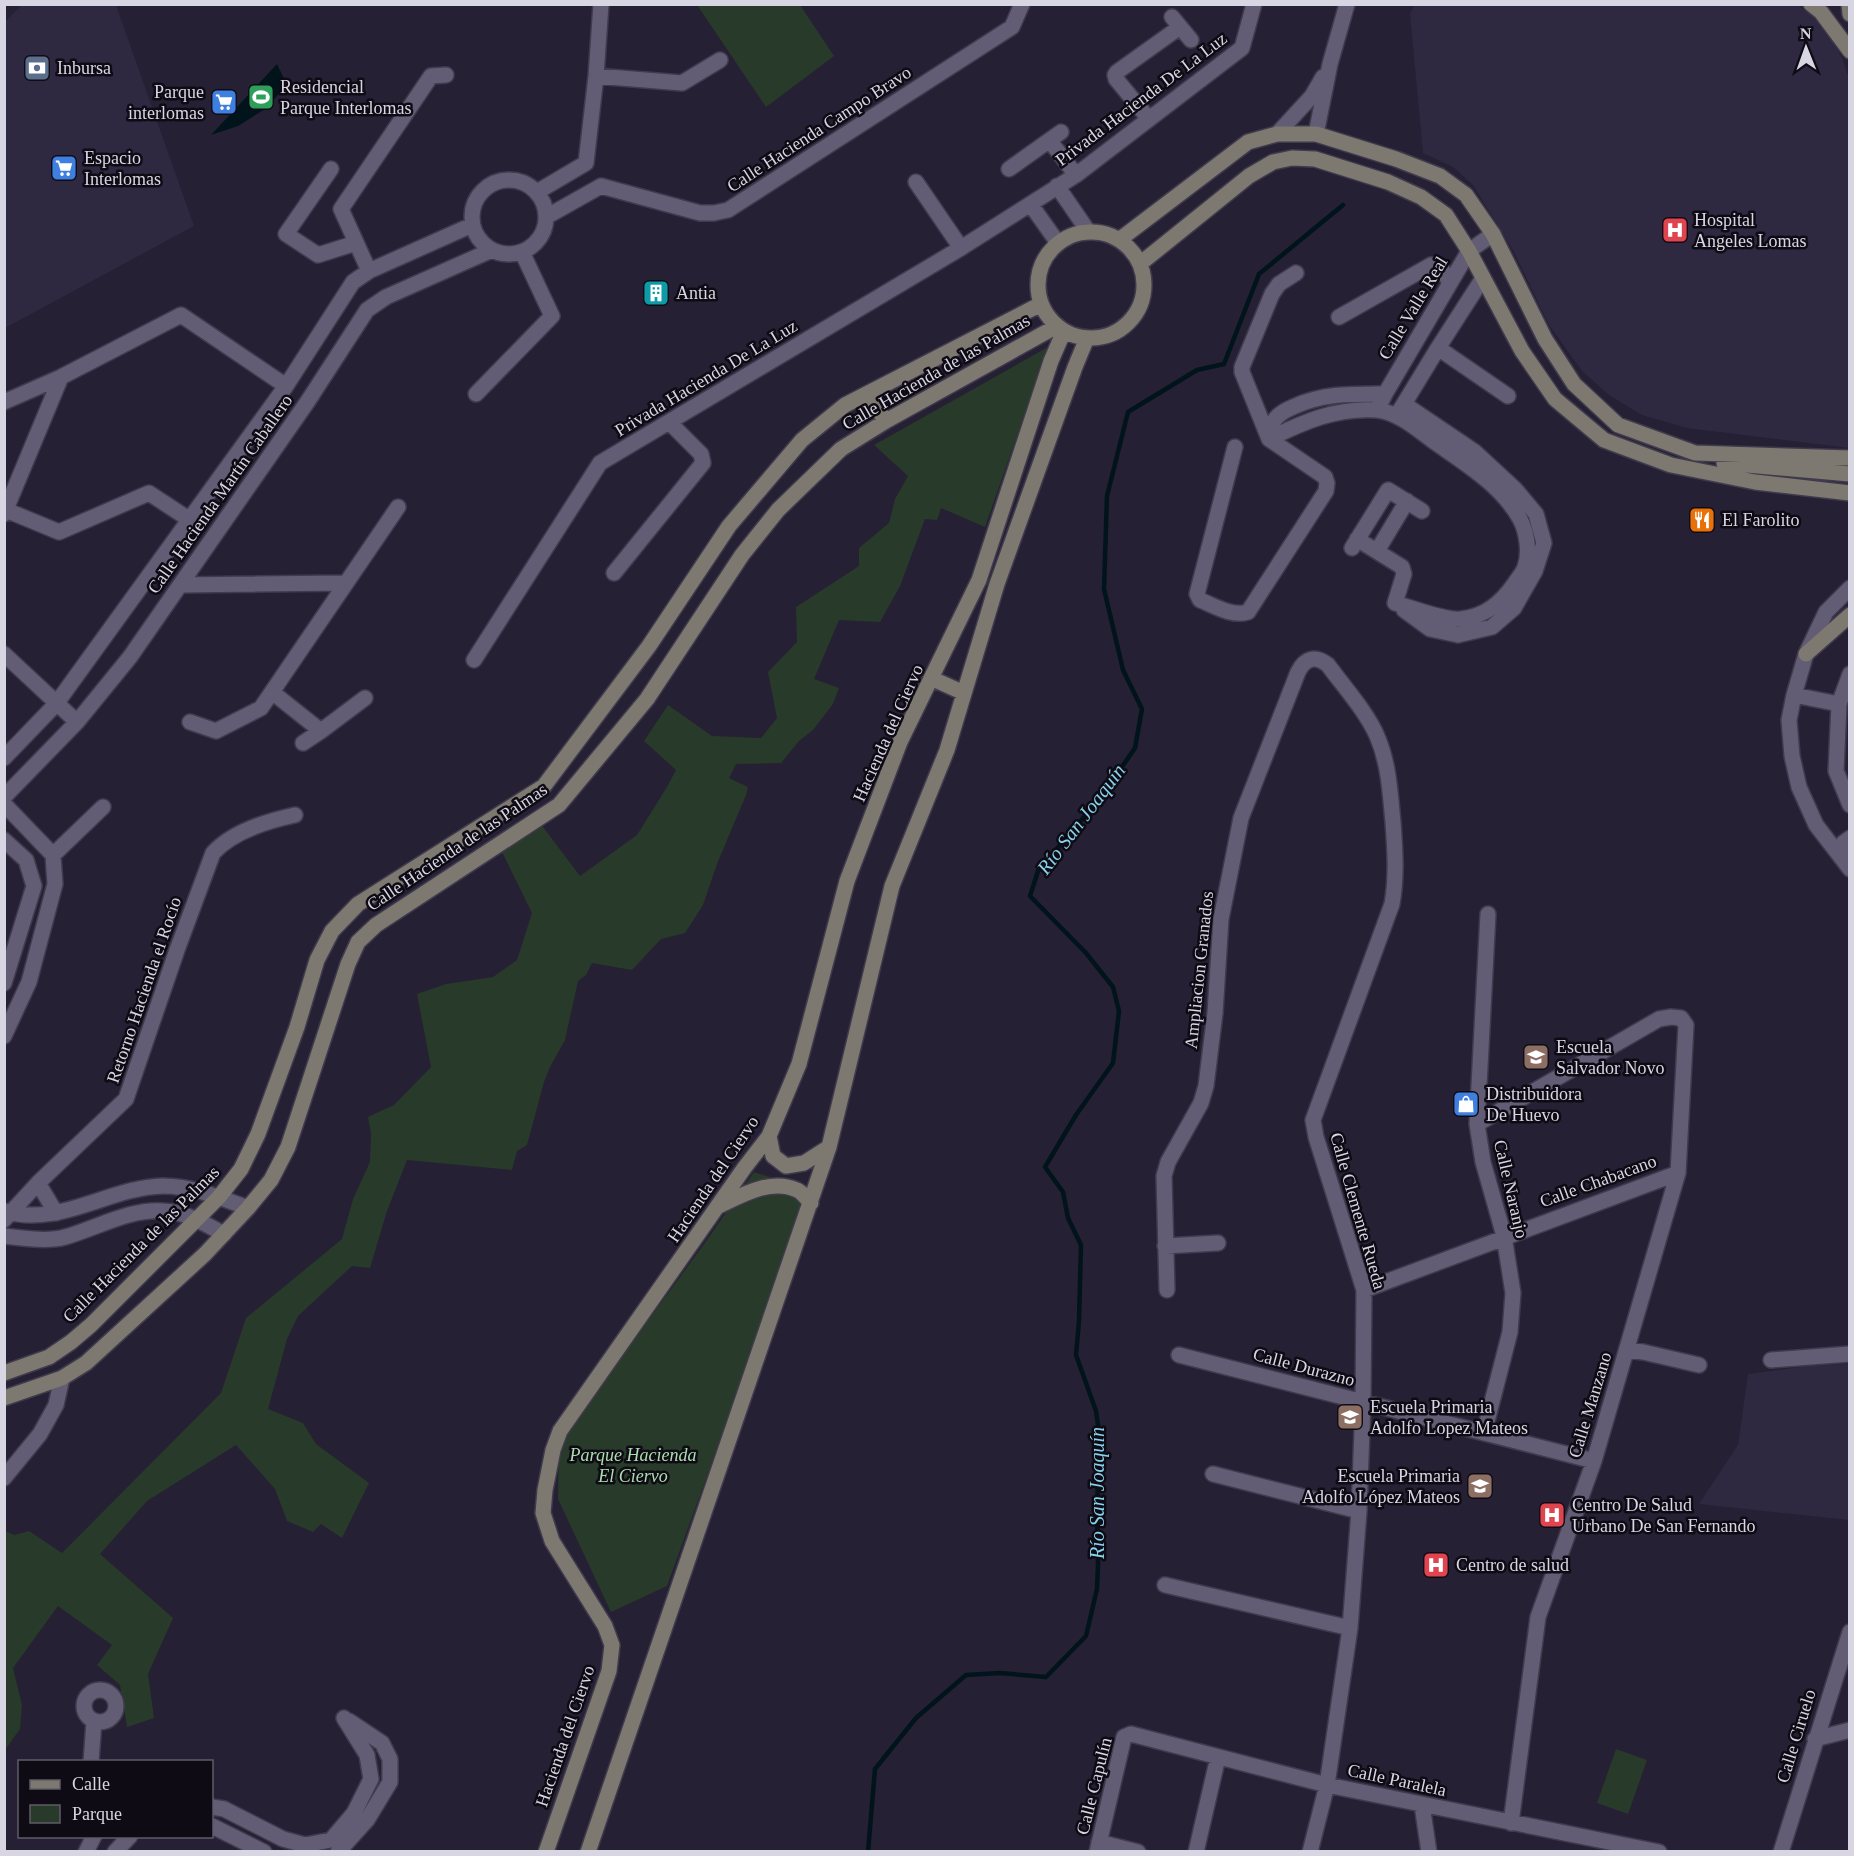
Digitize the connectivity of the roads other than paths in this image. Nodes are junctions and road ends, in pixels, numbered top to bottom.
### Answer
1 (601, 4) edge
2 (1022, 4) edge
3 (1254, 4) edge
4 (1347, 4) edge
5 (1811, 4) edge
6 (1849, 4) edge
7 (1850, 14) edge
8 (1191, 40) dead end
9 (1850, 51) edge
10 (720, 60) dead end
11 (1330, 64) junction
12 (446, 75) dead end
13 (596, 76) junction
14 (1149, 118) junction
15 (1277, 134) junction
16 (1316, 134) junction
17 (331, 169) dead end
18 (1009, 170) dead end
19 (1076, 175) junction
20 (916, 182) dead end
21 (1057, 186) junction
22 (537, 192) junction
23 (1031, 205) junction
24 (546, 217) junction
25 (472, 225) junction
26 (1088, 231) junction
27 (1493, 234) junction
28 (1119, 240) junction
29 (356, 243) junction
30 (1058, 243) junction
31 (961, 248) junction
32 (492, 250) junction
33 (1469, 251) junction
34 (522, 252) junction
35 (1141, 263) junction
36 (369, 270) junction
37 (1296, 273) dead end
38 (1483, 278) junction
39 (1450, 283) junction
40 (1041, 304) junction
41 (1339, 317) dead end
42 (1060, 329) junction
43 (1087, 338) junction
44 (1438, 348) junction
45 (61, 378) junction
46 (286, 386) junction
47 (1385, 393) junction
48 (476, 394) dead end
49 (866, 394) junction
50 (1508, 396) dead end
51 (4, 402) edge
52 (1377, 410) junction
53 (1401, 410) junction
54 (886, 421) junction
55 (669, 422) junction
56 (1269, 439) junction
57 (1235, 447) dead end
58 (1695, 453) junction
59 (1850, 458) edge
60 (1850, 474) edge
61 (1847, 489) edge
62 (1407, 501) junction
63 (398, 507) dead end
64 (1422, 511) dead end
65 (5, 512) edge
66 (190, 520) junction
67 (1377, 551) junction
68 (614, 573) dead end
69 (346, 583) junction
70 (181, 585) junction
71 (1850, 588) edge
72 (1844, 620) edge
73 (4, 654) edge
74 (1806, 654) junction
75 (474, 660) dead end
76 (1308, 660) joint
77 (1850, 674) edge
78 (933, 679) junction
79 (272, 692) junction
80 (964, 693) junction
81 (1794, 696) junction
82 (365, 698) dead end
83 (56, 704) junction
84 (1839, 704) junction
85 (77, 722) junction
86 (190, 722) dead end
87 (321, 731) junction
88 (303, 742) dead end
89 (1844, 742) edge
90 (6, 756) edge
91 (4, 797) edge
92 (4, 804) edge
93 (1850, 805) edge
94 (104, 807) dead end
95 (295, 815) dead end
96 (1850, 838) edge
97 (4, 840) edge
98 (53, 855) junction
99 (1840, 856) junction
100 (1850, 869) edge
101 (1488, 914) dead end
102 (4, 983) edge
103 (4, 1036) edge
104 (1477, 1124) junction
105 (769, 1136) junction
106 (829, 1147) junction
107 (1678, 1173) junction
108 (38, 1183) junction
109 (132, 1190) junction
110 (112, 1197) junction
111 (219, 1197) junction
112 (811, 1203) junction
113 (719, 1206) junction
114 (248, 1208) junction
115 (56, 1213) junction
116 (138, 1213) junction
117 (6, 1215) edge
118 (120, 1219) junction
119 (196, 1220) junction
120 (224, 1234) junction
121 (4, 1236) edge
122 (1504, 1236) junction
123 (1218, 1243) dead end
124 (1165, 1246) junction
125 (1167, 1290) dead end
126 (1364, 1290) junction
127 (1627, 1350) junction
128 (1850, 1354) edge
129 (1179, 1355) dead end
130 (1772, 1360) dead end
131 (1699, 1365) dead end
132 (4, 1373) edge
133 (62, 1378) junction
134 (4, 1398) edge
135 (1363, 1403) junction
136 (1484, 1433) junction
137 (1594, 1461) junction
138 (1213, 1474) dead end
139 (4, 1478) edge
140 (1359, 1511) junction
141 (1164, 1585) dead end
142 (1350, 1628) junction
143 (1850, 1632) edge
144 (94, 1721) dead end
145 (1850, 1730) edge
146 (1131, 1734) joint
147 (1815, 1739) junction
148 (1218, 1757) junction
149 (91, 1760) edge
150 (1327, 1785) junction
151 (1422, 1805) junction
152 (213, 1807) edge
153 (1511, 1823) junction
154 (213, 1826) edge
155 (128, 1838) edge
156 (1098, 1847) edge
157 (116, 1851) edge
158 (264, 1851) edge
159 (338, 1851) edge
160 (547, 1851) edge
161 (588, 1851) edge
162 (1138, 1851) edge
163 (1196, 1851) edge
164 (1310, 1851) edge
165 (1429, 1851) edge
166 (1659, 1851) edge
167 (1781, 1851) edge

1 - 13 street
2 - 24 street, Calle Hacienda Campo Bravo
3 - 14 street, Privada Hacienda De La Luz
4 - 11 street
5 - 9 main road
6 - 7 main road
8 - 14 street
10 - 13 street
11 - 15 street
11 - 16 street
12 - 29 street
13 - 22 street
14 - 19 street, Privada Hacienda De La Luz
15 - 16 main road
15 - 28 main road
16 - 27 main road
17 - 29 street
18 - 19 street
19 - 21 street, Privada Hacienda De La Luz
20 - 31 street
21 - 23 street, Privada Hacienda De La Luz
21 - 26 street, Privada Hacienda De La Luz
22 - 24 street
22 - 25 street
23 - 30 street
23 - 31 street, Privada Hacienda De La Luz
24 - 34 street
25 - 32 street
25 - 36 street, Calle Hacienda Martín Caballero
26 - 28 main road
26 - 30 main road
27 - 33 street, Calle Valle Real
27 - 58 main road
28 - 35 main road
29 - 36 street
30 - 40 main road
31 - 55 street, Privada Hacienda De La Luz
32 - 34 street
32 - 70 street, Calle Hacienda Martín Caballero
33 - 35 main road
33 - 38 main road
33 - 39 street, Calle Valle Real
34 - 48 street
35 - 43 main road
36 - 46 street, Calle Hacienda Martín Caballero
37 - 56 street
38 - 44 street
38 - 61 main road
39 - 41 street
39 - 47 street, Calle Valle Real
40 - 42 main road
40 - 49 main road, Calle Hacienda de las Palmas
42 - 43 main road
42 - 54 main road, Calle Hacienda de las Palmas
42 - 78 main road, Hacienda del Ciervo
43 - 80 main road
44 - 50 street
44 - 53 street
45 - 46 street
45 - 51 street
45 - 65 street
46 - 66 street, Calle Hacienda Martín Caballero
47 - 52 street, Calle Valle Real
47 - 56 street
49 - 54 main road
49 - 111 main road, Calle Hacienda de las Palmas
52 - 53 street
52 - 56 street
53 - 67 street
54 - 114 main road, Calle Hacienda de las Palmas
55 - 68 street
55 - 75 street, Privada Hacienda De La Luz
56 - 57 street
58 - 59 main road
58 - 60 main road
62 - 64 street
62 - 67 street
62 - 67 street
63 - 69 street
65 - 66 street
66 - 83 street, Calle Hacienda Martín Caballero
69 - 70 street
69 - 79 street
70 - 85 street, Calle Hacienda Martín Caballero
71 - 74 street
72 - 74 main road
73 - 83 street
74 - 81 street
76 - 124 street, Ampliacion Granados
76 - 126 street, Calle Clemente Rueda
77 - 84 street
78 - 80 main road
78 - 105 main road, Hacienda del Ciervo
79 - 86 street
79 - 87 street
80 - 106 main road
81 - 84 street
81 - 99 street
82 - 87 street
83 - 85 street
83 - 90 street, Calle Hacienda Martín Caballero
84 - 89 street
85 - 91 street, Calle Hacienda Martín Caballero
87 - 88 street
89 - 93 street
92 - 98 street
94 - 98 street
95 - 108 street, Retorno Hacienda el Rocío
96 - 99 street
97 - 102 street
98 - 103 street
99 - 100 street
101 - 104 street, Calle Naranjo
104 - 107 street, Calle Manzano
104 - 122 street, Calle Naranjo
105 - 106 main road
105 - 113 main road, Hacienda del Ciervo
106 - 112 main road
107 - 122 street, Calle Chabacano
107 - 127 street, Calle Manzano
108 - 115 street
108 - 117 street, Retorno Hacienda el Rocío
109 - 110 street
109 - 111 street
109 - 116 street
110 - 115 street
110 - 118 street
111 - 114 street
111 - 119 main road, Calle Hacienda de las Palmas
112 - 113 main road
112 - 161 main road
113 - 160 main road, Hacienda del Ciervo
114 - 120 main road, Calle Hacienda de las Palmas
115 - 117 street
116 - 118 street
116 - 119 street
118 - 121 street
119 - 120 street
119 - 132 main road, Calle Hacienda de las Palmas
120 - 133 main road, Calle Hacienda de las Palmas
122 - 126 street, Calle Chabacano
122 - 136 street, Calle Naranjo
123 - 124 street
124 - 125 street, Ampliacion Granados
126 - 135 street, Calle Clemente Rueda
127 - 131 street
127 - 137 street, Calle Manzano
128 - 130 street
129 - 135 street, Calle Durazno
133 - 134 main road, Calle Hacienda de las Palmas
133 - 139 street
135 - 136 street, Calle Durazno
135 - 140 street, Calle Clemente Rueda
136 - 137 street, Calle Durazno
137 - 153 street, Calle Manzano
138 - 140 street
140 - 142 street, Calle Clemente Rueda
141 - 142 street
142 - 150 street, Calle Clemente Rueda
143 - 147 street, Calle Ciruelo
144 - 149 street
145 - 147 street
146 - 148 street, Calle Paralela
146 - 156 street, Calle Capulín
147 - 167 street, Calle Ciruelo
148 - 150 street, Calle Paralela
148 - 163 street
150 - 151 street, Calle Paralela
150 - 164 street, Calle Clemente Rueda
151 - 153 street, Calle Paralela
151 - 165 street
152 - 159 street
153 - 166 street, Calle Paralela
154 - 158 street
155 - 157 street
156 - 162 street

